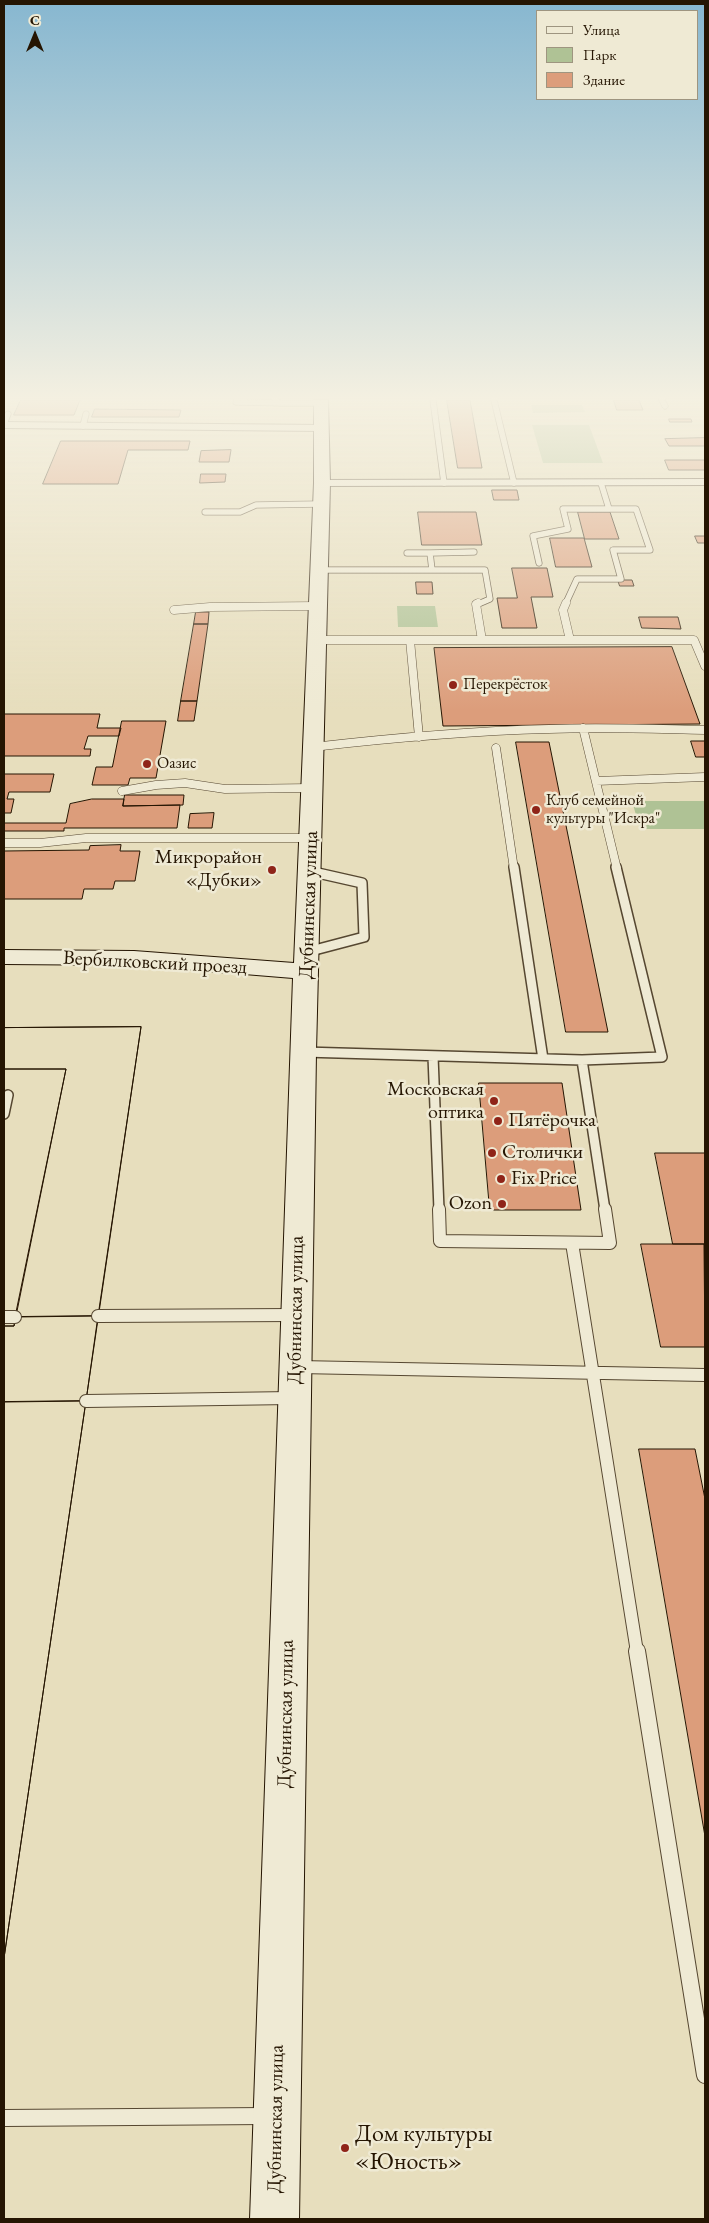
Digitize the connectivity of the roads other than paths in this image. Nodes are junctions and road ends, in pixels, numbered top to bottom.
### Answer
1 (258, 504) edge
2 (321, 504) edge
3 (607, 504) edge
4 (609, 509) junction
5 (205, 512) dead end
6 (430, 552) junction
7 (474, 552) dead end
8 (407, 553) dead end
9 (539, 563) dead end
10 (318, 570) junction
11 (432, 570) junction
12 (317, 606) junction
13 (174, 610) dead end
14 (316, 640) junction
15 (410, 640) junction
16 (482, 640) junction
17 (570, 640) junction
18 (705, 666) edge
19 (583, 728) junction
20 (705, 730) edge
21 (419, 737) junction
22 (313, 748) junction
23 (496, 748) dead end
24 (705, 777) edge
25 (596, 781) junction
26 (312, 788) junction
27 (122, 791) dead end
28 (310, 838) junction
29 (4, 843) edge
30 (309, 871) junction
31 (4, 957) edge
32 (307, 962) junction
33 (303, 1052) junction
34 (433, 1056) junction
35 (543, 1059) junction
36 (582, 1060) junction
37 (8, 1095) dead end
38 (4, 1114) edge
39 (572, 1243) junction
40 (296, 1315) junction
41 (98, 1316) dead end
42 (295, 1367) junction
43 (592, 1373) junction
44 (705, 1375) edge
45 (294, 1398) junction
46 (86, 1401) dead end
47 (705, 2075) edge
48 (276, 2116) junction
49 (4, 2118) edge
50 (274, 2219) edge

1 - 5 lane
2 - 10 street, Дубнинская улица
3 - 4 lane
4 - 9 lane
4 - 17 lane
6 - 7 lane
6 - 8 lane
6 - 11 lane
10 - 11 lane
10 - 12 street, Дубнинская улица
11 - 16 lane
12 - 13 lane
12 - 14 street, Дубнинская улица
14 - 15 lane
14 - 22 street, Дубнинская улица
15 - 16 lane
15 - 21 lane
16 - 17 lane
17 - 18 lane
19 - 20 lane
19 - 21 lane
19 - 25 lane
21 - 22 lane
22 - 26 street, Дубнинская улица
23 - 35 lane
24 - 25 lane
25 - 36 lane
26 - 27 lane
26 - 28 street, Дубнинская улица
28 - 29 lane
28 - 30 street, Дубнинская улица
30 - 32 street, Дубнинская улица
30 - 32 lane
31 - 32 street, Вербилковский проезд
32 - 33 street, Дубнинская улица
33 - 34 lane
33 - 40 street, Дубнинская улица
34 - 35 lane
34 - 39 lane
35 - 36 lane
36 - 39 lane
37 - 38 lane
39 - 43 lane
40 - 41 lane
40 - 42 street, Дубнинская улица
42 - 43 lane
42 - 45 street, Дубнинская улица
43 - 44 lane
43 - 47 lane
45 - 46 lane
45 - 48 street, Дубнинская улица
48 - 49 lane
48 - 50 street, Дубнинская улица

